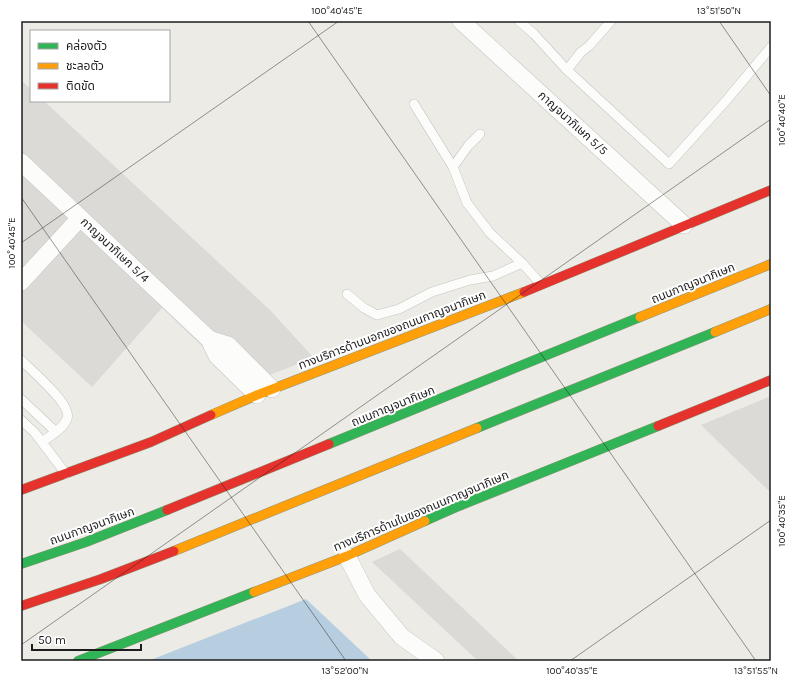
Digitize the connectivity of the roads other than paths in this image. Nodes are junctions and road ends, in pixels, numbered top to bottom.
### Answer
1 (461, 21) edge
2 (519, 21) edge
3 (611, 21) edge
4 (771, 47) edge
5 (567, 70) junction
6 (414, 104) dead end
7 (480, 134) dead end
8 (21, 162) edge
9 (453, 167) junction
10 (771, 190) edge
11 (80, 218) junction
12 (684, 225) junction
13 (522, 263) junction
14 (771, 264) edge
15 (21, 282) edge
16 (541, 284) junction
17 (348, 294) dead end
18 (771, 309) edge
19 (21, 360) edge
20 (771, 380) edge
21 (265, 392) junction
22 (21, 399) edge
23 (21, 420) edge
24 (56, 432) junction
25 (42, 442) junction
26 (66, 474) junction
27 (21, 490) edge
28 (347, 556) junction
29 (21, 564) edge
30 (21, 606) edge
31 (78, 661) edge
32 (436, 661) edge

1 - 12 street, กาญจนาภิเษก 5/5
2 - 5 lane
3 - 5 lane
4 - 5 lane
6 - 9 lane
7 - 9 lane
8 - 11 street, กาญจนาภิเษก 5/4
9 - 13 lane
10 - 12 main road, ทางบริการด้านนอกของถนนกาญจนาภิเษก
11 - 15 street
11 - 21 street, กาญจนาภิเษก 5/4
12 - 16 main road, ทางบริการด้านนอกของถนนกาญจนาภิเษก
13 - 16 lane
13 - 17 lane
14 - 29 main road, ถนนกาญจนาภิเษก
16 - 21 main road, ทางบริการด้านนอกของถนนกาญจนาภิเษก
18 - 30 main road
19 - 24 lane
20 - 28 main road, ทางบริการด้านในของถนนกาญจนาภิเษก
21 - 26 main road, ทางบริการด้านนอกของถนนกาญจนาภิเษก
22 - 24 lane
23 - 25 lane
24 - 25 lane
25 - 26 lane
26 - 27 main road, ทางบริการด้านนอกของถนนกาญจนาภิเษก
28 - 31 main road, ทางบริการด้านในของถนนกาญจนาภิเษก
28 - 32 street

